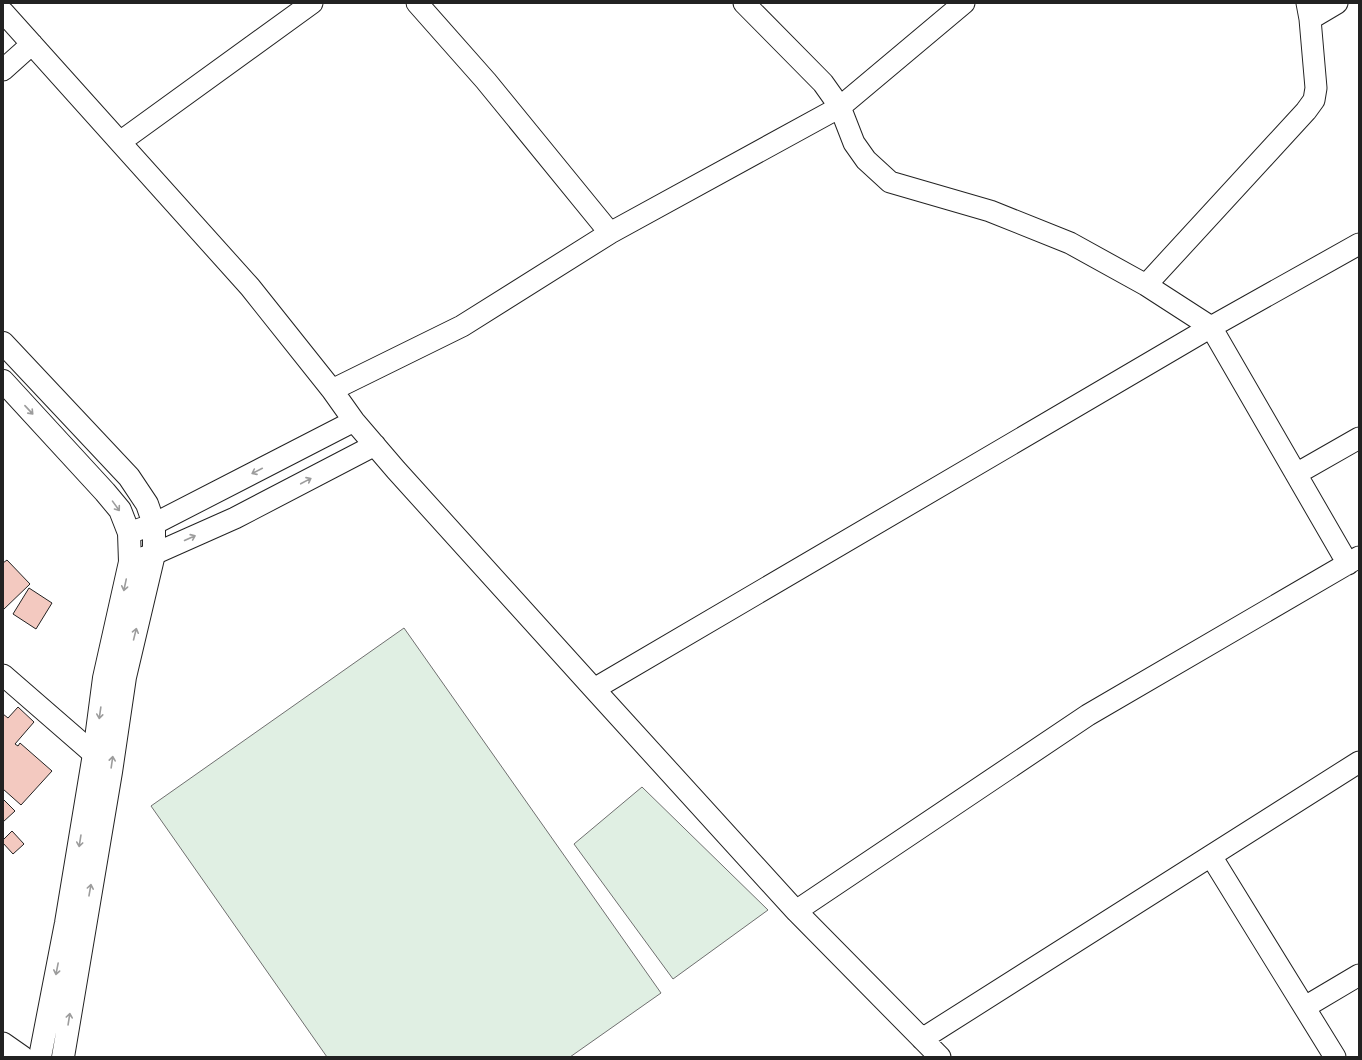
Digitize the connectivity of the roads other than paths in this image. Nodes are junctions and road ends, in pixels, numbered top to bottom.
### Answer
1 (312, 3) edge
2 (417, 3) edge
3 (744, 3) edge
4 (964, 3) edge
5 (1337, 3) edge
6 (1309, 11) edge
7 (3, 12) edge
8 (32, 44) junction
9 (3, 70) edge
10 (840, 107) junction
11 (120, 142) junction
12 (610, 233) junction
13 (1359, 244) edge
14 (1146, 285) junction
15 (1211, 327) junction
16 (3, 343) edge
17 (3, 381) edge
18 (332, 390) junction
19 (354, 421) junction
20 (1359, 438) edge
21 (375, 445) junction
22 (1296, 474) junction
23 (154, 524) junction
24 (129, 533) junction
25 (154, 554) junction
26 (1353, 561) edge
27 (130, 562) junction
28 (3, 676) edge
29 (594, 689) junction
30 (94, 754) junction
31 (1359, 762) edge
32 (1211, 856) junction
33 (796, 911) junction
34 (1359, 975) edge
35 (1305, 1007) junction
36 (922, 1039) junction
37 (3, 1042) edge
38 (23, 1057) edge
39 (40, 1057) edge
40 (63, 1057) edge
41 (940, 1057) edge
42 (1335, 1057) edge

1 - 11 street
2 - 12 street
3 - 10 street
4 - 10 street
5 - 6 street
6 - 14 street
7 - 8 street
8 - 9 street
8 - 11 street
10 - 12 street
10 - 14 street
11 - 18 street
12 - 18 street
13 - 15 street
14 - 15 street
15 - 22 street
15 - 29 street
16 - 23 street
17 -> 24 street
18 - 19 street
19 - 21 street
19 -> 23 street
20 - 22 street
25 -> 21 street
21 - 29 street
22 - 26 street
23 - 24 street
23 - 25 street
24 - 27 street
25 - 27 street
40 -> 25 street
26 - 33 street
27 -> 30 street
28 - 30 street
29 - 33 street
30 -> 39 street
31 - 32 street
32 - 35 street
32 - 36 street
33 - 36 street
34 - 35 street
35 - 42 street
36 - 41 street
37 - 38 street

